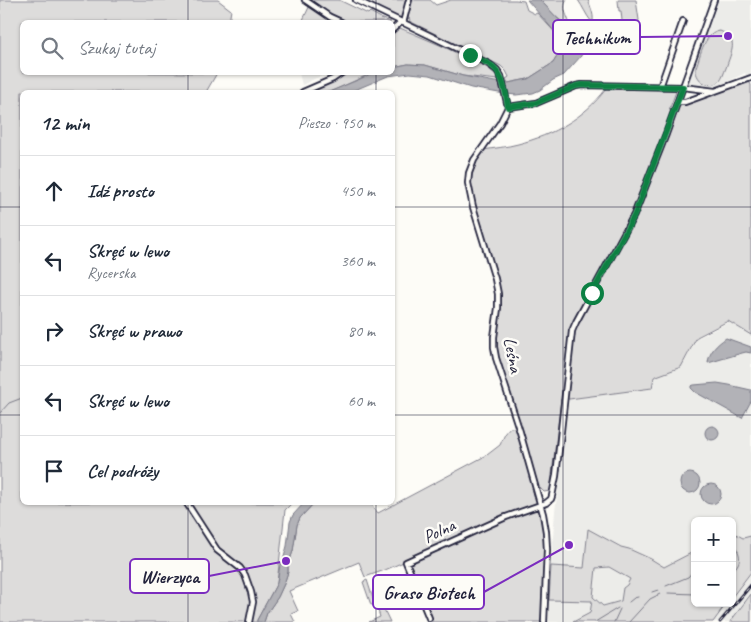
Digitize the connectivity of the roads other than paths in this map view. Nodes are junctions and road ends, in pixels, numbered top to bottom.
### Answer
1 (305, 0) edge
2 (356, 0) edge
3 (409, 0) edge
4 (714, 0) edge
5 (337, 20) edge
6 (683, 21) dead end
7 (402, 23) junction
8 (395, 28) edge
9 (339, 75) edge
10 (751, 78) edge
11 (660, 87) junction
12 (683, 87) junction
13 (696, 89) junction
14 (308, 90) edge
15 (715, 91) junction
16 (699, 97) junction
17 (678, 102) junction
18 (508, 107) junction
19 (188, 505) edge
20 (541, 505) junction
21 (429, 618) dead end
22 (249, 622) edge
23 (544, 622) edge

1 - 5 street
2 - 7 street
3 - 7 street
4 - 12 street
6 - 11 street
7 - 8 street
7 - 18 street
9 - 14 street
10 - 15 street
11 - 12 street
11 - 18 street
12 - 13 street
12 - 17 street
13 - 15 street
13 - 16 street
15 - 16 street
16 - 17 street
17 - 20 street
18 - 20 street, Leśna
19 - 22 street
20 - 21 street, Polna
20 - 23 street, Leśna

